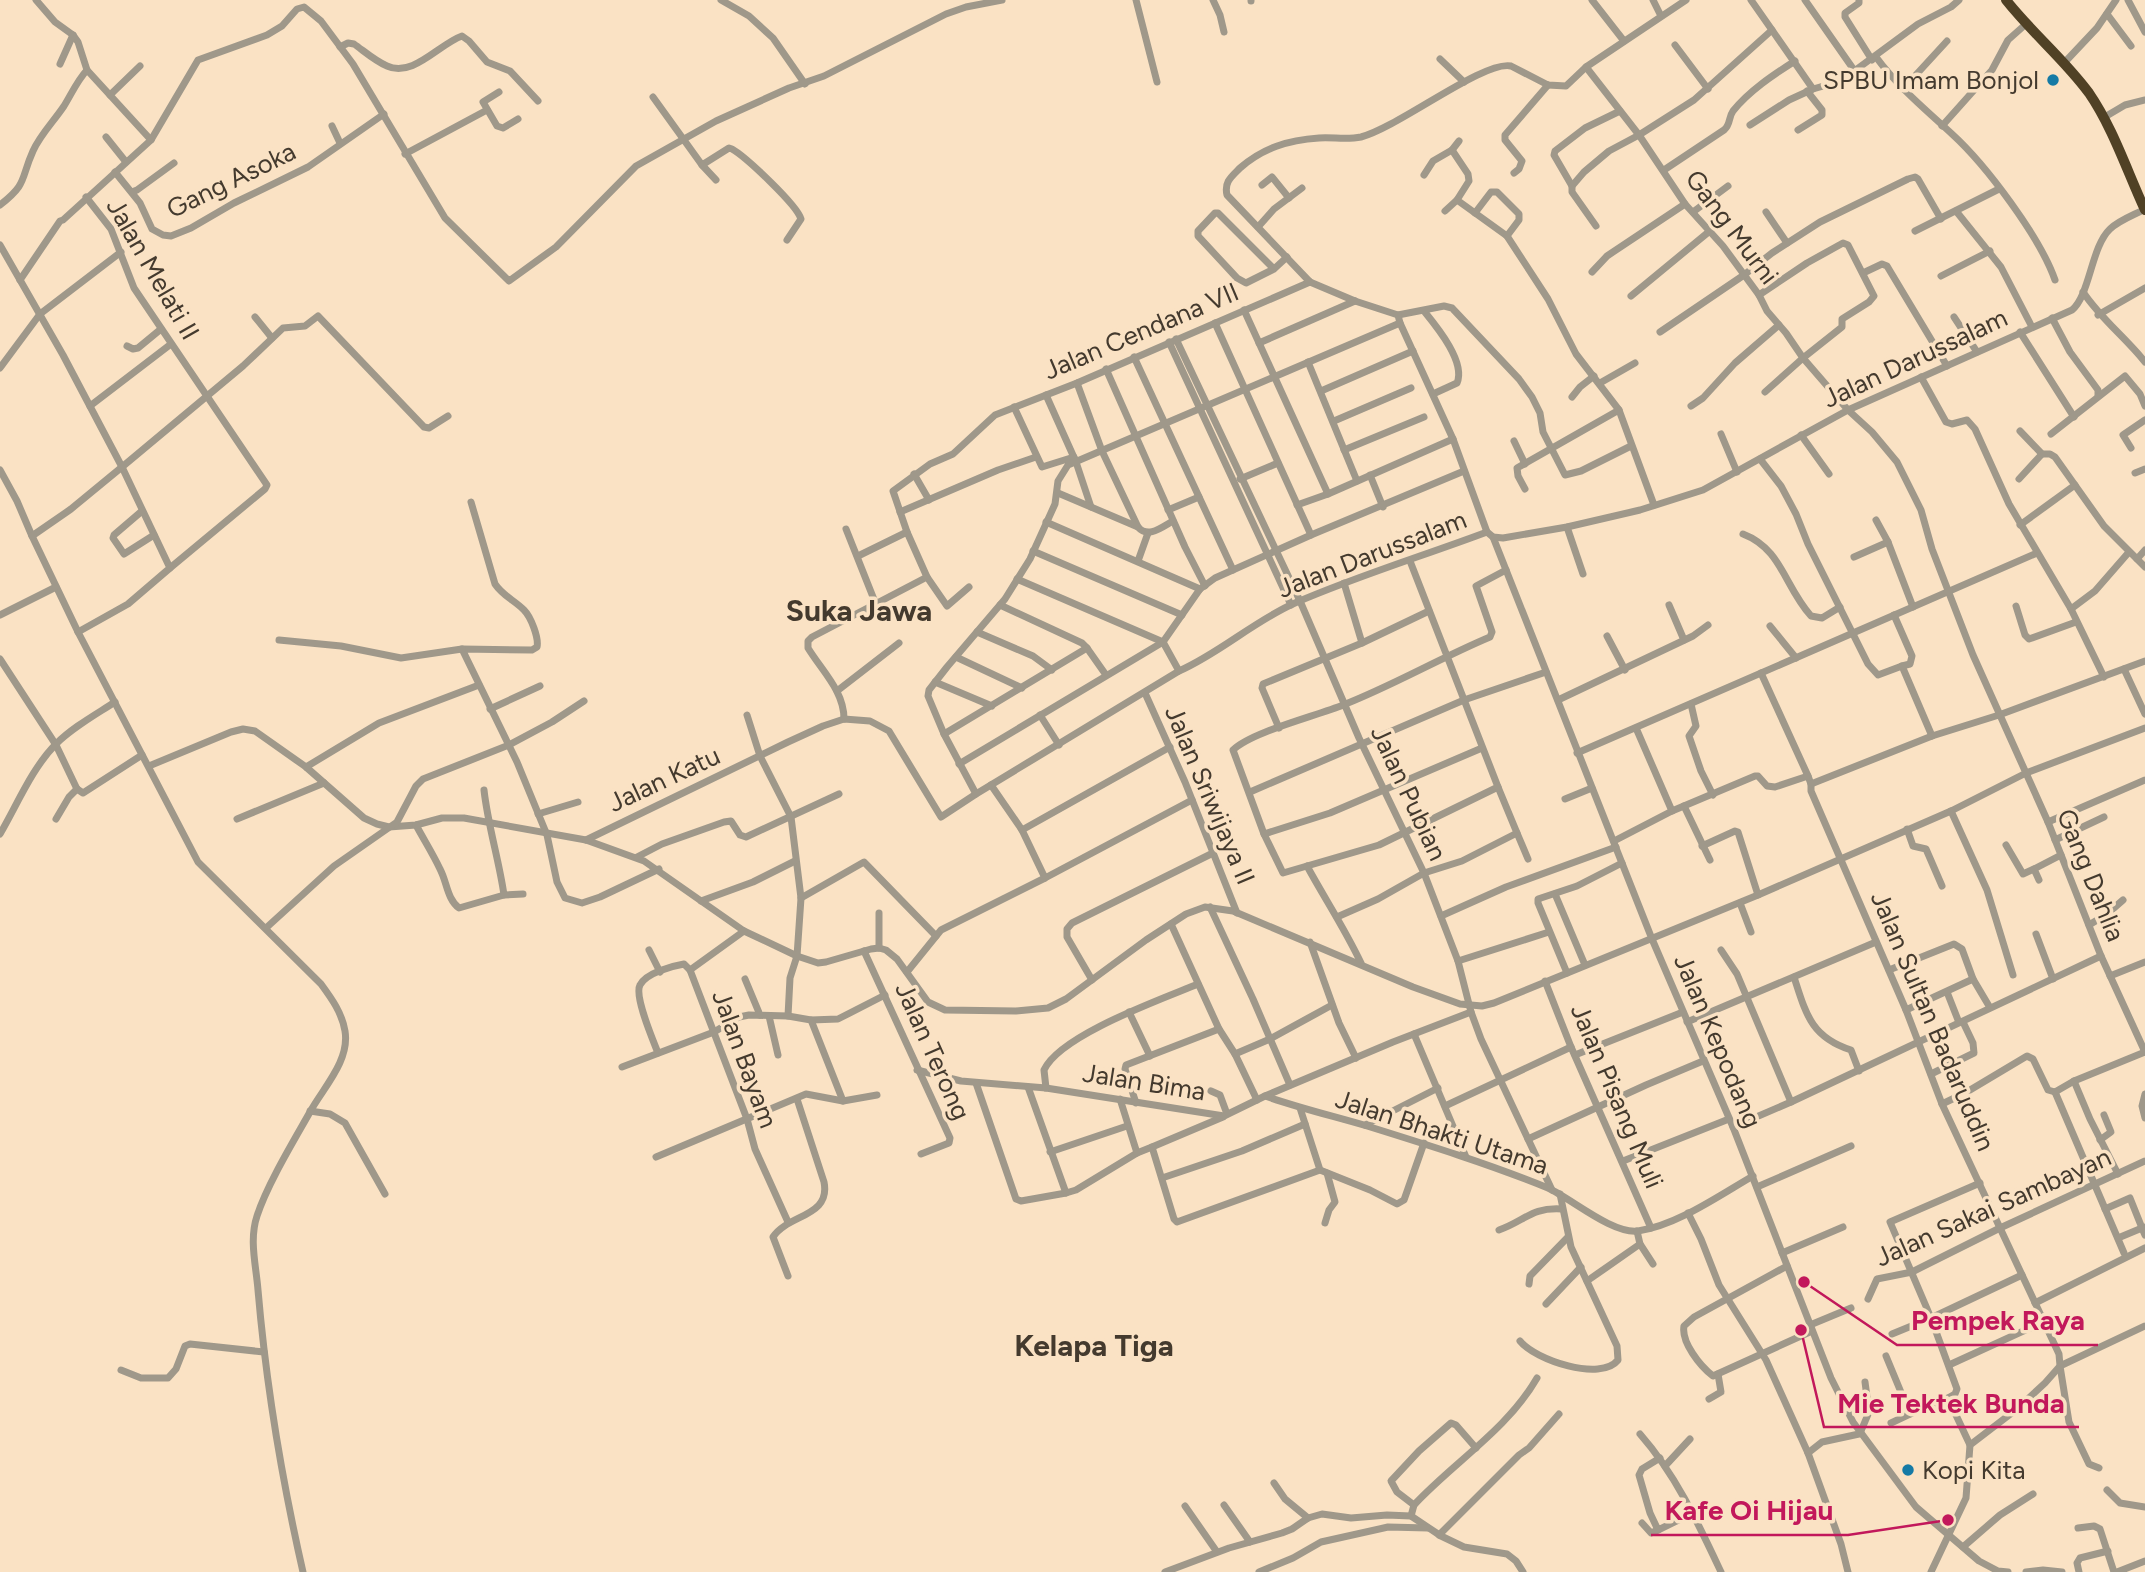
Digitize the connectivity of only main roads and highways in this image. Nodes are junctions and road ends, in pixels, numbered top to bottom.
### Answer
1 (2006, 0) edge
2 (2145, 209) edge

1 - 2 highway

